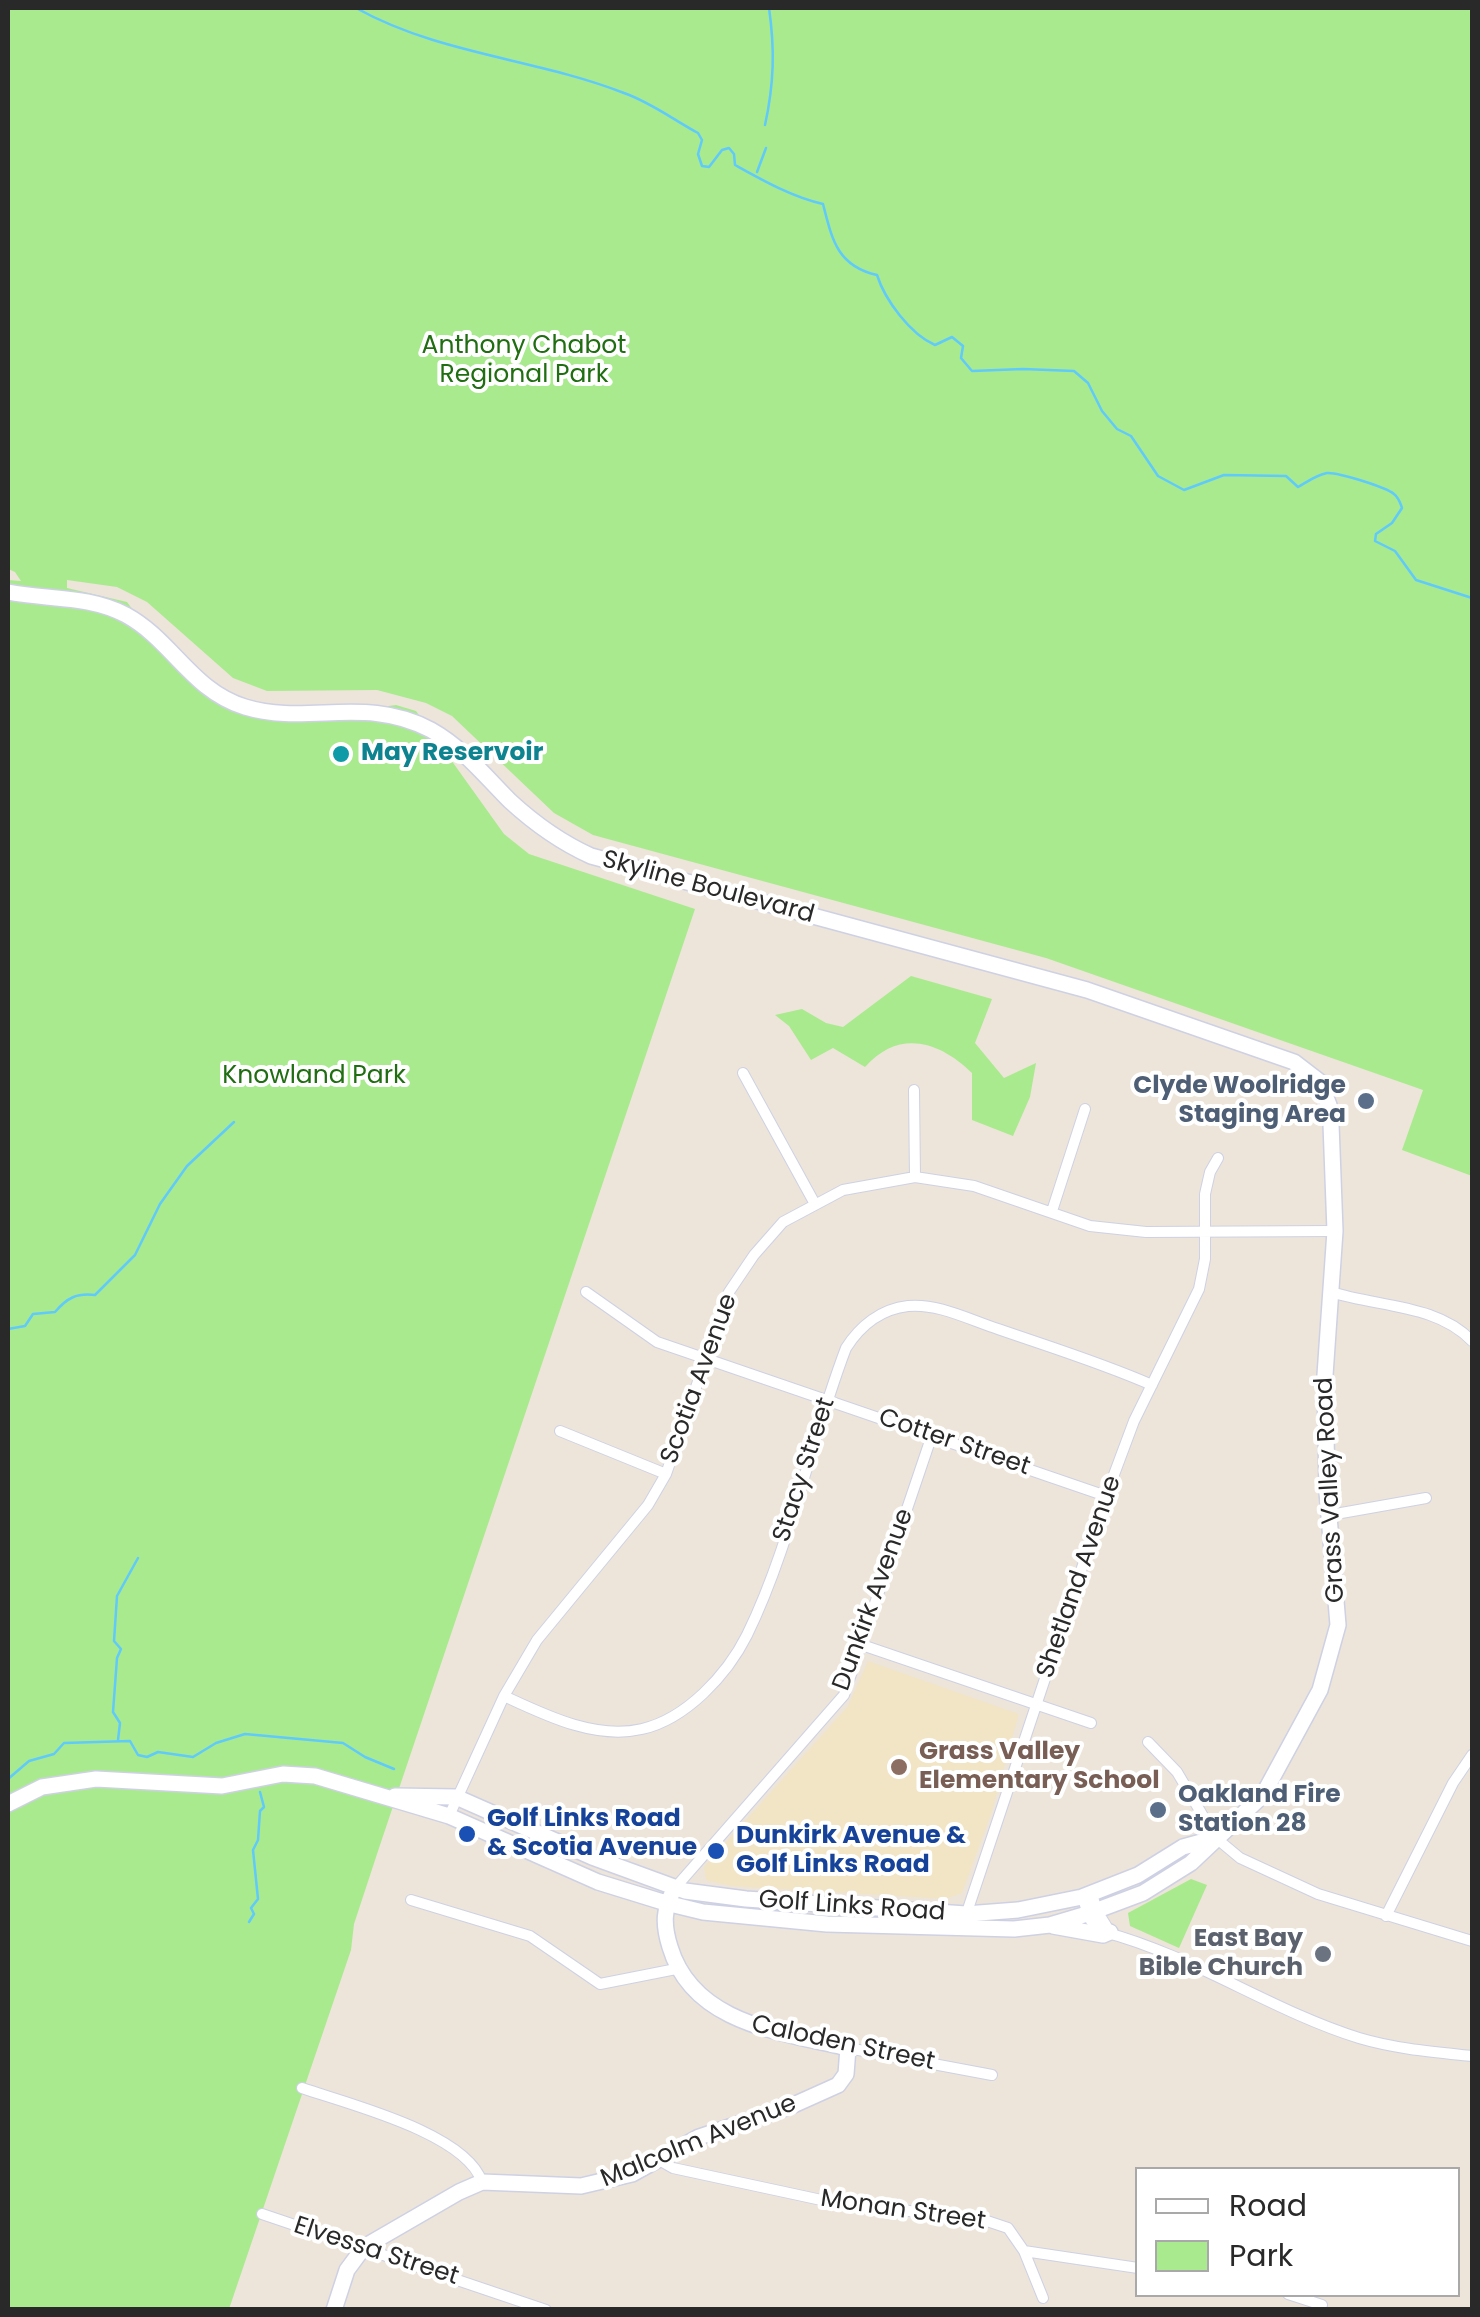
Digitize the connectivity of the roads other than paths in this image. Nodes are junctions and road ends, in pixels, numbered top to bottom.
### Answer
1 (8, 592) edge
2 (743, 1072) dead end
3 (914, 1090) dead end
4 (1329, 1105) joint
5 (1086, 1109) dead end
6 (1218, 1158) dead end
7 (915, 1176) junction
8 (814, 1204) junction
9 (1052, 1211) junction
10 (1205, 1230) junction
11 (1335, 1231) junction
12 (586, 1292) dead end
13 (1331, 1292) junction
14 (1468, 1327) edge
15 (1472, 1341) edge
16 (704, 1360) junction
17 (1152, 1385) junction
18 (826, 1400) junction
19 (560, 1431) dead end
20 (932, 1435) junction
21 (666, 1474) junction
22 (1106, 1496) junction
23 (1426, 1498) dead end
24 (1330, 1514) junction
25 (862, 1645) junction
26 (504, 1696) junction
27 (1037, 1704) junction
28 (1092, 1723) dead end
29 (1148, 1742) dead end
30 (1472, 1754) edge
31 (382, 1796) junction
32 (456, 1797) junction
33 (8, 1804) edge
34 (450, 1816) junction
35 (1216, 1838) junction
36 (675, 1888) junction
37 (1087, 1895) junction
38 (410, 1900) dead end
39 (666, 1903) junction
40 (1092, 1913) junction
41 (1386, 1916) junction
42 (964, 1922) junction
43 (1050, 1925) junction
44 (1110, 1932) junction
45 (1472, 1941) edge
46 (676, 1969) junction
47 (848, 2048) junction
48 (1472, 2056) edge
49 (992, 2075) dead end
50 (302, 2088) dead end
51 (659, 2160) junction
52 (482, 2182) junction
53 (262, 2214) dead end
54 (364, 2248) junction
55 (1024, 2251) junction
56 (1135, 2268) edge
57 (1297, 2297) edge
58 (1043, 2298) dead end
59 (1322, 2305) dead end
60 (334, 2310) edge
61 (546, 2310) edge

1 - 4 main road, Skyline Boulevard
2 - 8 street
3 - 7 street
4 - 11 main road, Grass Valley Road
5 - 9 street
6 - 10 street, Shetland Avenue
7 - 8 street, Scotia Avenue
7 - 9 street, Scotia Avenue
8 - 16 street, Scotia Avenue
9 - 10 street, Scotia Avenue
10 - 11 street, Scotia Avenue
10 - 17 street, Shetland Avenue
11 - 13 main road, Grass Valley Road
12 - 16 street, Cotter Street
13 - 14 street
13 - 24 main road, Grass Valley Road
14 - 15 street
16 - 18 street, Cotter Street
16 - 21 street, Scotia Avenue
17 - 18 street, Stacy Street
17 - 22 street, Shetland Avenue
18 - 20 street, Cotter Street
18 - 26 street, Stacy Street
19 - 21 street
20 - 22 street, Cotter Street
20 - 25 street, Dunkirk Avenue
21 - 26 street, Scotia Avenue
22 - 27 street, Shetland Avenue
23 - 24 street
24 - 35 main road, Grass Valley Road
25 - 27 street
25 - 36 street, Dunkirk Avenue
26 - 32 street, Scotia Avenue
27 - 28 street
27 - 42 street, Shetland Avenue
29 - 35 street
30 - 41 street
31 - 32 main road, Golf Links Road
31 - 33 main road, Golf Links Road
31 - 34 main road, Golf Links Road
32 - 34 street, Scotia Avenue
32 - 36 main road, Golf Links Road
34 - 39 main road, Golf Links Road
35 - 37 main road, Grass Valley Road
35 - 40 main road, Grass Valley Road
35 - 41 street
36 - 39 main road
36 - 42 main road, Golf Links Road
37 - 40 street
37 - 42 main road, Golf Links Road
38 - 46 street
39 - 42 main road, Golf Links Road
39 - 46 main road
40 - 43 main road, Golf Links Road
40 - 44 street
41 - 45 street
42 - 43 main road, Golf Links Road
43 - 44 main road
44 - 48 street
46 - 47 main road, Caloden Street
47 - 49 street, Caloden Street
47 - 51 main road, Malcolm Avenue
50 - 52 street
51 - 52 main road, Malcolm Avenue
51 - 55 street, Monan Street
52 - 54 main road, Malcolm Avenue
53 - 54 street, Elvessa Street
54 - 60 main road, Malcolm Avenue
54 - 61 street, Elvessa Street
55 - 56 street
55 - 58 street
57 - 59 street

